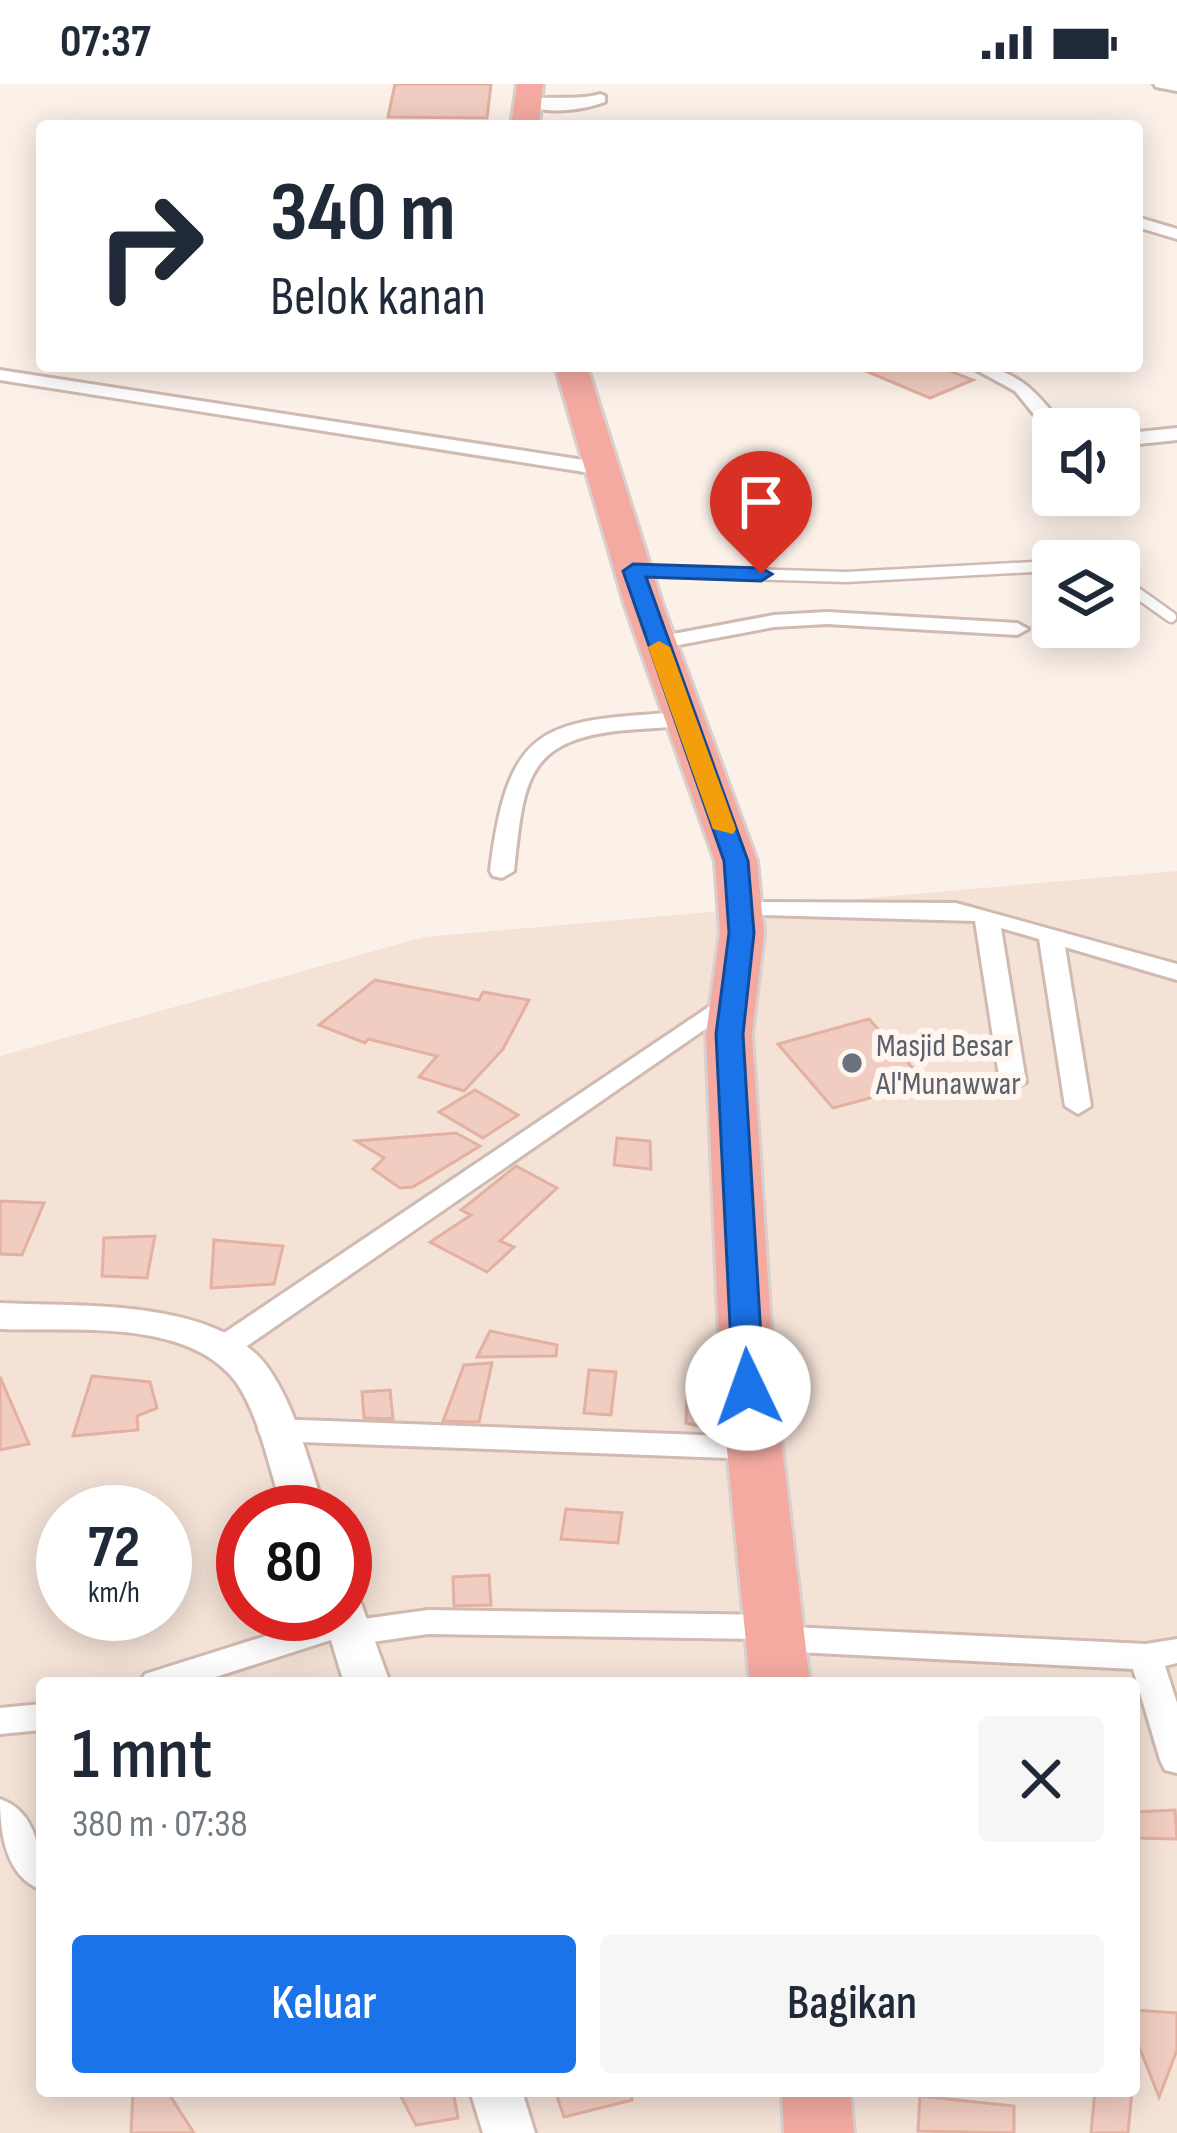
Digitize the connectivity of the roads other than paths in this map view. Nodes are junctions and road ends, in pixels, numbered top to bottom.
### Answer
1 (1161, 84) edge
2 (1177, 87) edge
3 (600, 99) dead end
4 (528, 104) edge
5 (1143, 224) edge
6 (1177, 234) edge
7 (573, 372) edge
8 (990, 372) edge
9 (0, 375) edge
10 (1039, 408) edge
11 (1177, 434) edge
12 (1140, 438) edge
13 (603, 469) junction
14 (1032, 567) edge
15 (633, 571) junction
16 (1140, 595) edge
17 (1171, 617) dead end
18 (1017, 629) dead end
19 (657, 643) junction
20 (685, 719) junction
21 (502, 871) dead end
22 (740, 909) junction
23 (987, 916) junction
24 (1051, 936) junction
25 (1177, 972) edge
26 (734, 998) junction
27 (1013, 1082) dead end
28 (1078, 1106) dead end
29 (0, 1316) edge
30 (226, 1346) junction
31 (273, 1430) junction
32 (754, 1448) junction
33 (294, 1485) edge
34 (372, 1623) edge
35 (291, 1641) edge
36 (354, 1641) edge
37 (777, 1650) edge
38 (1161, 1654) edge
39 (176, 1677) edge
40 (365, 1677) edge
41 (36, 1718) edge
42 (0, 1721) edge
43 (1177, 1760) edge
44 (0, 1813) edge
45 (36, 1866) edge
46 (498, 2097) edge
47 (816, 2097) edge
48 (509, 2133) edge
49 (819, 2133) edge

1 - 2 street
3 - 4 street
5 - 6 street
7 - 13 highway
8 - 10 street
9 - 13 street
11 - 12 street
13 - 15 highway
14 - 15 lane
15 - 19 highway
16 - 17 lane
18 - 19 street
19 - 20 highway
20 - 21 street
20 - 22 highway
22 - 23 street
22 - 26 highway
23 - 24 street
23 - 27 street
24 - 25 street
24 - 28 street
26 - 30 street
26 - 32 highway
29 - 30 street
30 - 31 street
31 - 32 street
31 - 33 street
32 - 37 highway
34 - 37 street
35 - 39 street
36 - 40 street
37 - 38 street
38 - 43 street
41 - 42 street
44 - 45 street
46 - 48 street
47 - 49 highway

